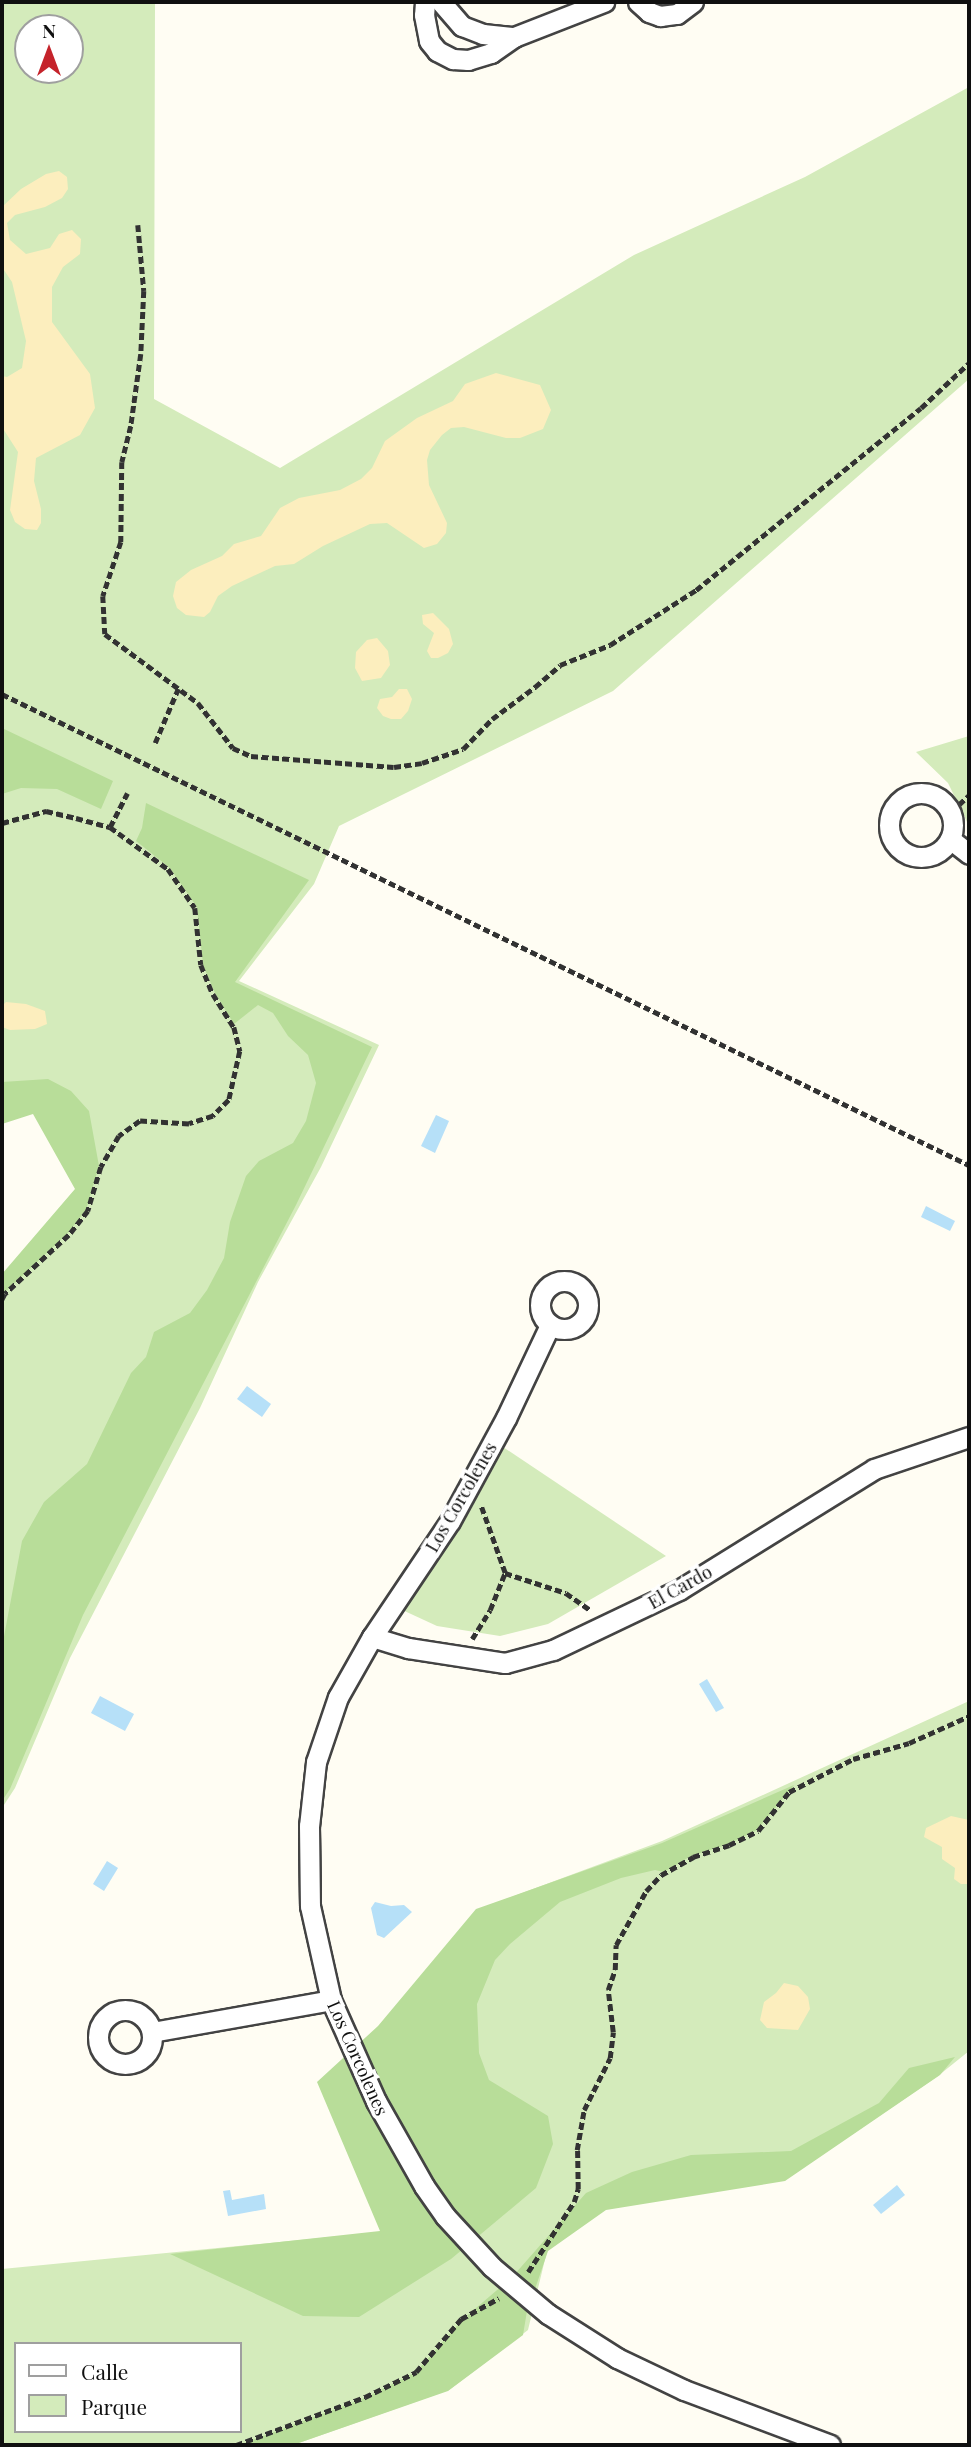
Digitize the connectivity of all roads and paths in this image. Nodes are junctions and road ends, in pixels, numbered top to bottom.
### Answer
1 (425, 2) edge
2 (441, 2) edge
3 (604, 2) edge
4 (638, 2) edge
5 (694, 2) edge
6 (514, 37) junction
7 (138, 225) dead end
8 (969, 363) edge
9 (178, 689) junction
10 (2, 694) edge
11 (155, 743) dead end
12 (127, 793) dead end
13 (969, 795) edge
14 (951, 812) junction
15 (2, 824) edge
16 (110, 827) junction
17 (950, 839) junction
18 (969, 854) edge
19 (969, 1165) edge
20 (2, 1300) edge
21 (550, 1325) dead end
22 (969, 1437) edge
23 (476, 1474) junction
24 (505, 1573) junction
25 (610, 1625) junction
26 (372, 1637) junction
27 (456, 1655) junction
28 (969, 1716) edge
29 (331, 2000) junction
30 (152, 2032) dead end
31 (516, 2288) junction
32 (236, 2445) edge
33 (830, 2445) edge

1 - 6 street
2 - 6 street
3 - 6 street
4 - 5 street
7 - 9 path
8 - 9 path
9 - 11 path
10 - 19 path
12 - 16 path
13 - 14 path
14 - 17 street
14 - 17 street
15 - 16 path
16 - 20 path
17 - 18 street
21 - 23 street, Los Corcolenes
22 - 25 street, El Cardo
23 - 24 path
23 - 26 street, Los Corcolenes
24 - 25 path
24 - 27 path
25 - 27 street, El Cardo
26 - 27 street, El Cardo
26 - 29 street, Los Corcolenes
28 - 31 path
29 - 30 street
29 - 31 street, Los Corcolenes
31 - 32 path
31 - 33 street, Los Corcolenes

